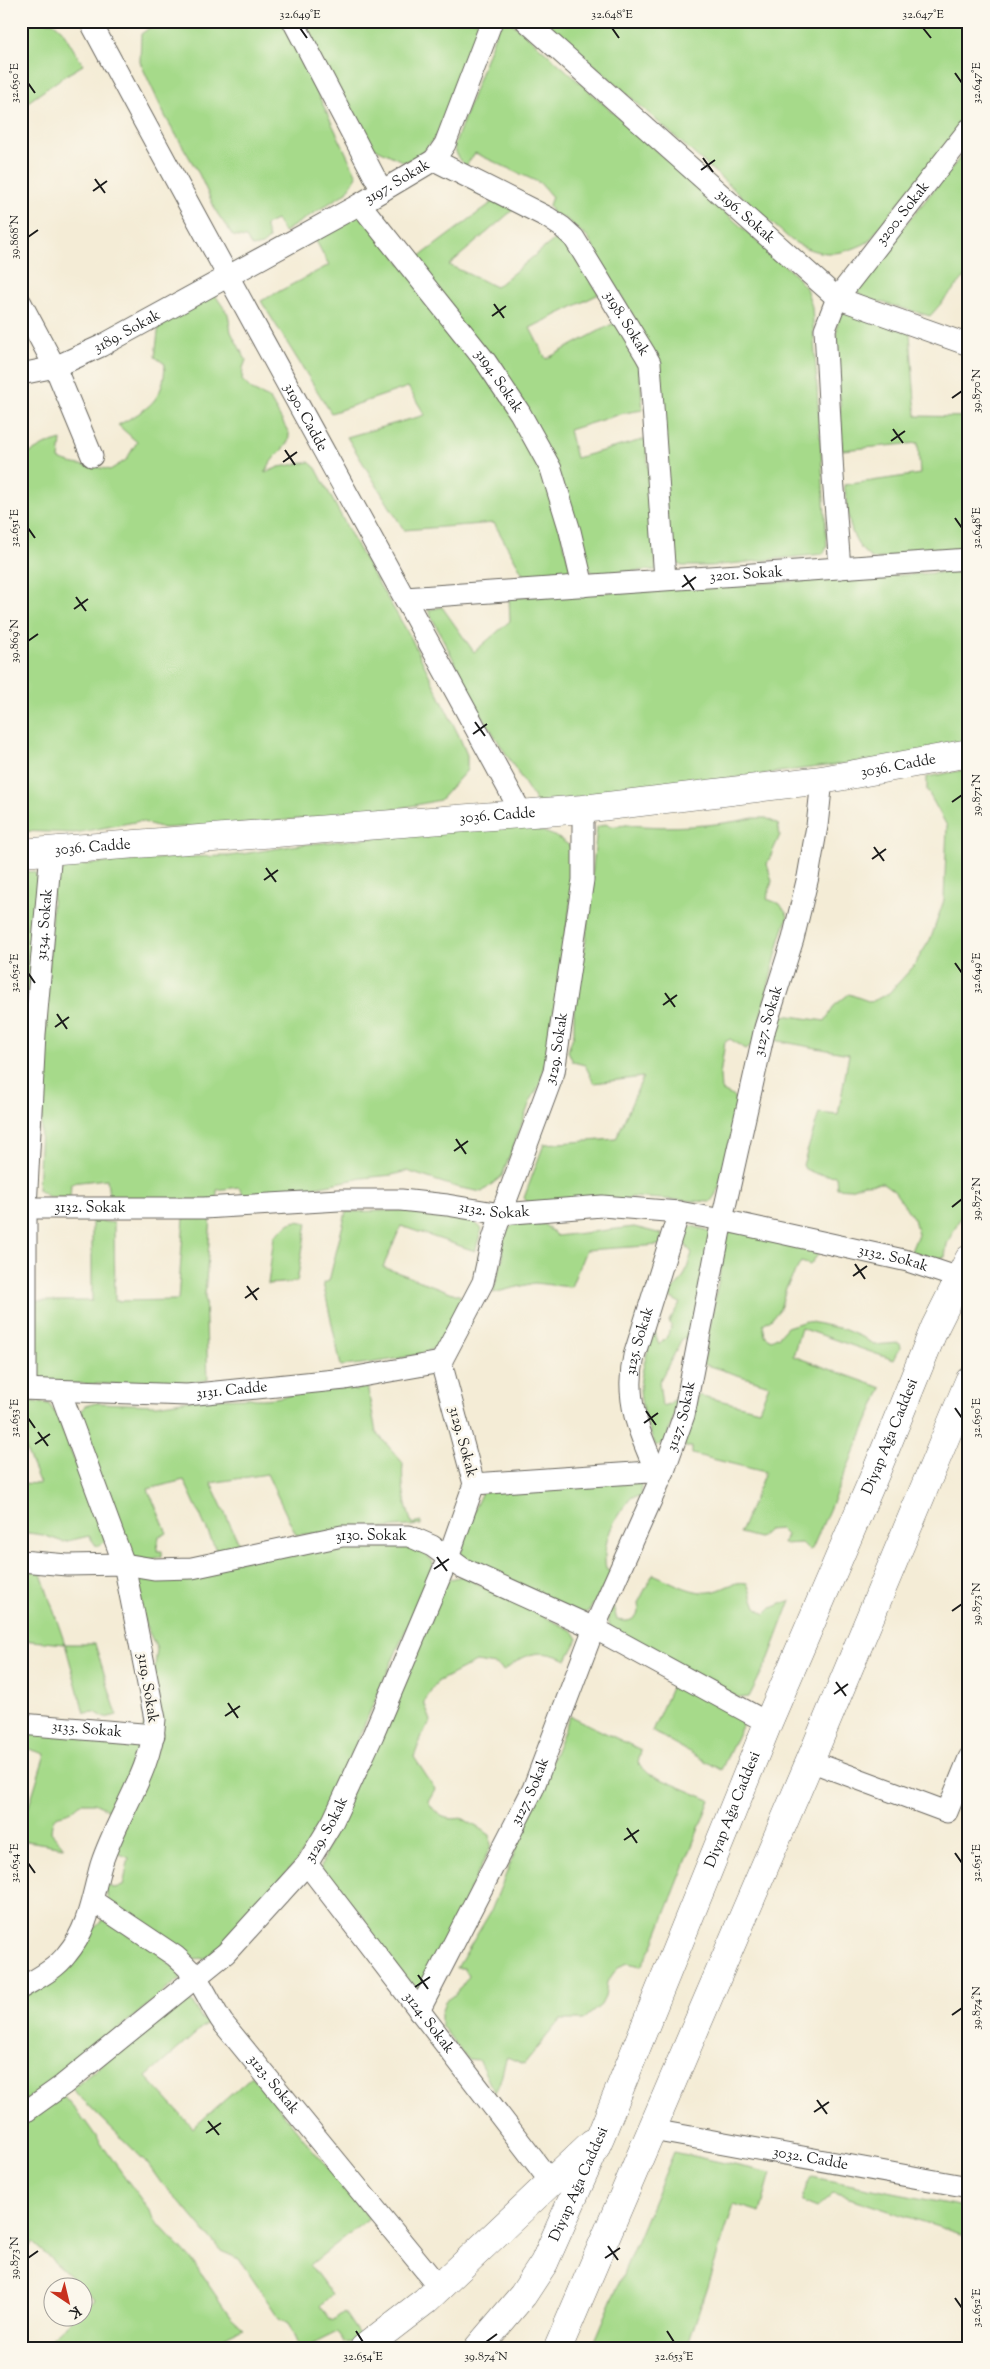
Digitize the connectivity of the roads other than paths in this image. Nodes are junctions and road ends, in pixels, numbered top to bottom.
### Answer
1 (90, 21) edge
2 (293, 21) edge
3 (492, 21) edge
4 (526, 21) edge
5 (969, 129) edge
6 (434, 160) junction
7 (382, 191) junction
8 (360, 204) junction
9 (226, 275) junction
10 (837, 298) junction
11 (21, 304) edge
12 (969, 345) edge
13 (55, 367) junction
14 (21, 374) edge
15 (92, 456) dead end
16 (969, 559) edge
17 (840, 568) junction
18 (665, 579) junction
19 (583, 586) junction
20 (405, 598) junction
21 (969, 754) edge
22 (822, 780) junction
23 (583, 809) junction
24 (522, 814) junction
25 (51, 851) junction
26 (21, 853) edge
27 (28, 1034) edge
28 (24, 1208) edge
29 (678, 1212) junction
30 (501, 1214) junction
31 (722, 1220) junction
32 (964, 1268) edge
33 (440, 1362) junction
34 (969, 1381) edge
35 (24, 1389) edge
36 (60, 1391) junction
37 (660, 1471) junction
38 (474, 1484) junction
39 (448, 1558) junction
40 (21, 1561) edge
41 (124, 1564) junction
42 (594, 1628) junction
43 (768, 1723) junction
44 (21, 1724) edge
45 (154, 1735) junction
46 (969, 1758) edge
47 (810, 1760) junction
48 (307, 1864) junction
49 (93, 1901) junction
50 (196, 1978) junction
51 (21, 1988) edge
52 (419, 2011) junction
53 (21, 2115) edge
54 (652, 2130) junction
55 (600, 2135) junction
56 (550, 2181) junction
57 (969, 2187) edge
58 (439, 2287) junction
59 (364, 2348) edge
60 (478, 2348) edge
61 (558, 2348) edge

1 - 9 street, 3190. Cadde
2 - 7 street
3 - 6 street, 3197. Sokak
4 - 10 street, 3196. Sokak
5 - 10 street, 3200. Sokak
6 - 7 street, 3197. Sokak
6 - 18 street, 3198. Sokak
7 - 8 street, 3197. Sokak
8 - 9 street, 3197. Sokak
8 - 19 street, 3194. Sokak
9 - 13 street, 3189. Sokak
9 - 20 street, 3190. Cadde
10 - 12 street, 3196. Sokak
10 - 17 street, 3200. Sokak
11 - 13 street
13 - 14 street, 3189. Sokak
13 - 15 street
16 - 17 street, 3201. Sokak
17 - 18 street, 3201. Sokak
18 - 19 street, 3201. Sokak
19 - 20 street, 3201. Sokak
20 - 24 street, 3190. Cadde
21 - 22 main road, 3036. Cadde
22 - 23 main road, 3036. Cadde
22 - 31 street, 3127. Sokak
23 - 24 main road, 3036. Cadde
23 - 30 street, 3129. Sokak
24 - 25 main road, 3036. Cadde
25 - 26 main road, 3036. Cadde
25 - 27 street, 3134. Sokak
27 - 28 street, 3134. Sokak
28 - 30 street, 3132. Sokak
28 - 35 street, 3134. Sokak
29 - 30 street, 3132. Sokak
29 - 31 street, 3132. Sokak
29 - 37 street, 3125. Sokak
30 - 33 street, 3129. Sokak
31 - 32 street, 3132. Sokak
31 - 37 street, 3127. Sokak
32 - 43 main road, Diyap Ağa Caddesi
33 - 36 street, 3131. Cadde
33 - 38 street, 3129. Sokak
34 - 47 main road
35 - 36 street, 3131. Cadde
36 - 41 street, 3119. Sokak
37 - 38 street
37 - 42 street, 3127. Sokak
38 - 39 street, 3129. Sokak
39 - 41 street, 3130. Sokak
39 - 42 street, 3130. Sokak
39 - 48 street, 3129. Sokak
40 - 41 street, 3130. Sokak
41 - 45 street, 3119. Sokak
42 - 43 street, 3130. Sokak
42 - 52 street, 3127. Sokak
43 - 55 main road, Diyap Ağa Caddesi
44 - 45 street, 3133. Sokak
45 - 49 street, 3119. Sokak
46 - 47 street
47 - 54 main road
48 - 50 street, 3129. Sokak
48 - 52 street, 3124. Sokak
49 - 50 street, 3123. Sokak
49 - 51 street, 3119. Sokak
50 - 53 street, 3129. Sokak
50 - 58 street, 3123. Sokak
52 - 56 street, 3124. Sokak
54 - 57 street, 3032. Cadde
54 - 61 main road
55 - 56 main road
55 - 60 main road, Diyap Ağa Caddesi
56 - 58 main road
58 - 59 main road

